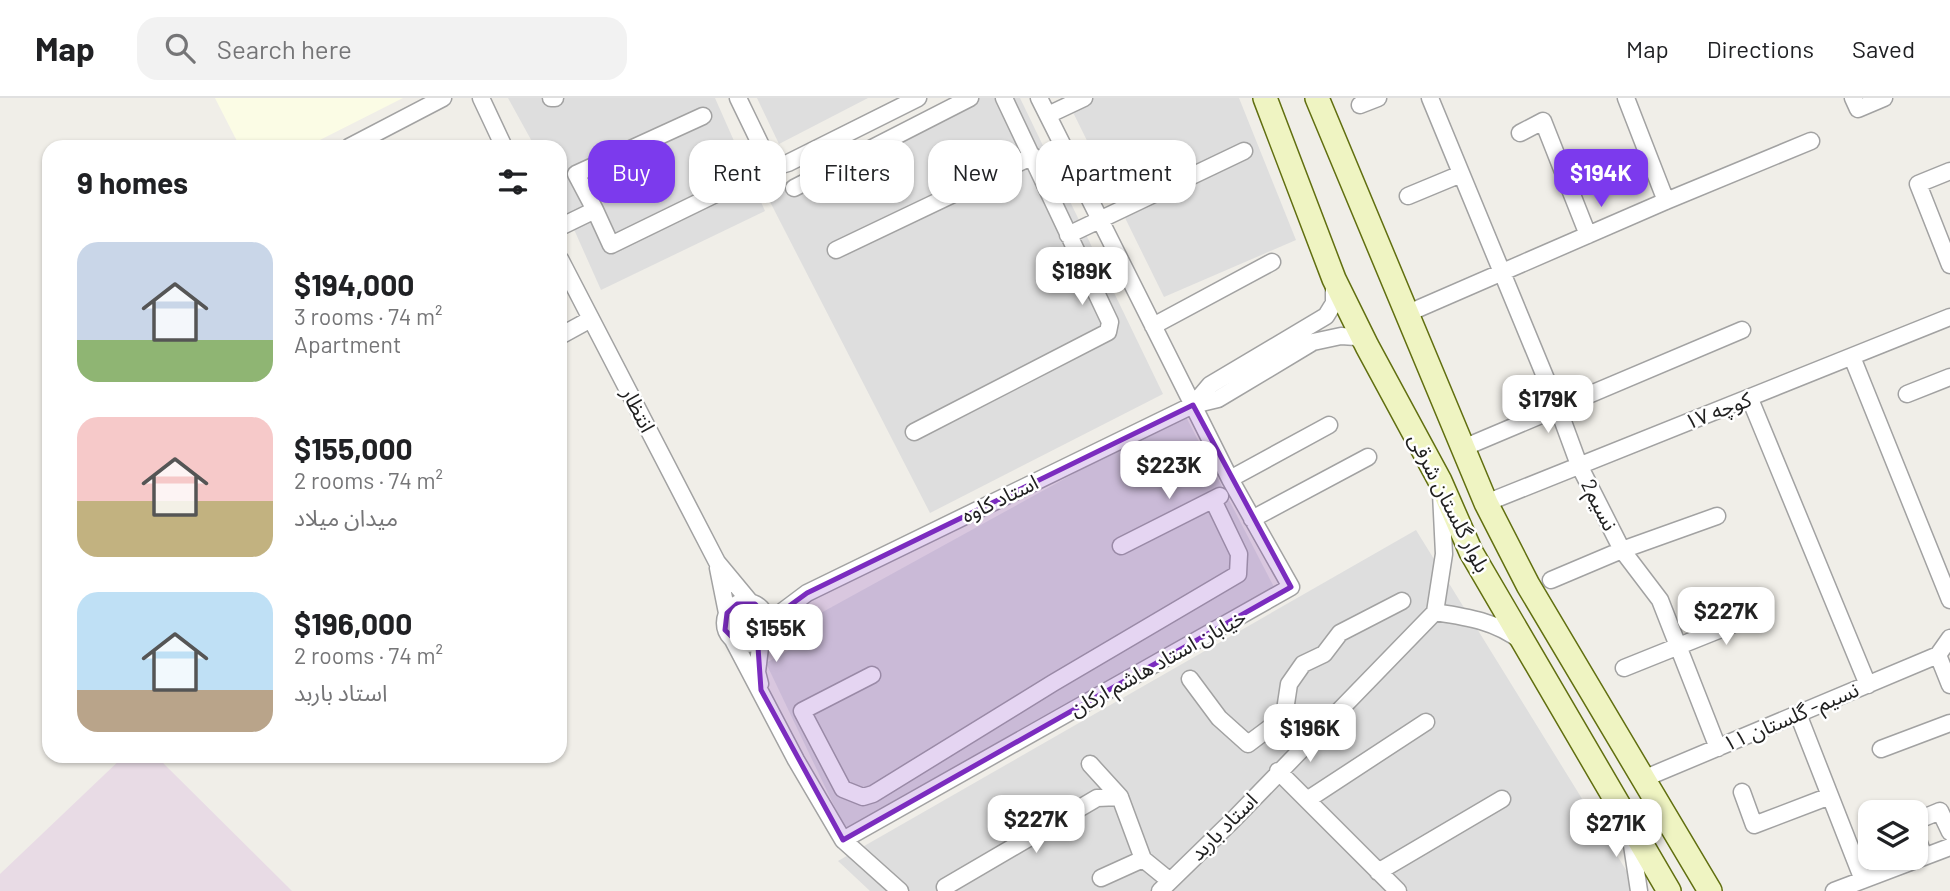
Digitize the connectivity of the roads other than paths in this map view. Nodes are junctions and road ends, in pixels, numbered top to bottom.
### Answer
1 (443, 98) edge
2 (738, 98) edge
3 (918, 98) edge
4 (970, 98) edge
5 (1004, 98) edge
6 (1039, 98) edge
7 (1084, 98) edge
8 (1265, 98) edge
9 (1317, 98) edge
10 (1378, 98) edge
11 (1430, 98) edge
12 (1626, 98) edge
13 (1884, 98) edge
14 (484, 99) edge
15 (1856, 104) edge
16 (1360, 105) dead end
17 (1048, 115) junction
18 (704, 116) dead end
19 (1520, 133) dead end
20 (369, 140) edge
21 (501, 140) edge
22 (1811, 141) dead end
23 (1244, 151) dead end
24 (1032, 156) junction
25 (1950, 171) edge
26 (1461, 174) junction
27 (794, 188) dead end
28 (1408, 196) dead end
29 (1666, 201) junction
30 (697, 203) edge
31 (595, 210) junction
32 (1099, 219) junction
33 (567, 224) edge
34 (1068, 235) junction
35 (1588, 235) junction
36 (835, 250) dead end
37 (1272, 261) dead end
38 (1950, 265) edge
39 (567, 273) edge
40 (1501, 273) junction
41 (1334, 279) junction
42 (1406, 314) junction
43 (1950, 317) edge
44 (591, 319) junction
45 (1153, 326) junction
46 (1742, 330) dead end
47 (567, 332) edge
48 (1367, 346) junction
49 (1852, 357) junction
50 (1950, 377) edge
51 (1907, 394) dead end
52 (1750, 399) junction
53 (1193, 405) junction
54 (1558, 408) junction
55 (1329, 425) dead end
56 (914, 432) dead end
57 (1462, 447) junction
58 (1368, 457) dead end
59 (1579, 464) junction
60 (1440, 481) junction
61 (1232, 484) junction
62 (1213, 500) junction
63 (1486, 503) junction
64 (1717, 516) dead end
65 (1252, 519) junction
66 (1121, 547) dead end
67 (1622, 550) junction
68 (717, 562) junction
69 (1551, 580) dead end
70 (807, 593) junction
71 (1950, 600) edge
72 (1402, 601) dead end
73 (755, 605) junction
74 (1435, 612) junction
75 (727, 613) junction
76 (1761, 613) dead end
77 (767, 623) junction
78 (1950, 638) edge
79 (761, 639) junction
80 (733, 640) junction
81 (1527, 646) junction
82 (1678, 647) junction
83 (1938, 655) junction
84 (1623, 668) dead end
85 (872, 675) dead end
86 (1190, 679) dead end
87 (1868, 685) junction
88 (1950, 685) edge
89 (761, 690) junction
90 (1798, 714) junction
91 (1284, 718) junction
92 (1426, 722) dead end
93 (1950, 723) edge
94 (1307, 741) junction
95 (1717, 748) junction
96 (1881, 749) dead end
97 (1090, 764) dead end
98 (1278, 771) junction
99 (1643, 779) junction
100 (1742, 792) dead end
101 (1830, 796) junction
102 (1120, 797) junction
103 (1502, 799) dead end
104 (1307, 800) junction
105 (1928, 816) edge
106 (1629, 822) junction
107 (1950, 832) edge
108 (843, 840) junction
109 (1950, 847) edge
110 (1928, 855) edge
111 (1143, 859) junction
112 (1890, 870) edge
113 (1378, 872) junction
114 (1101, 877) dead end
115 (1863, 880) junction
116 (1165, 886) edge
117 (945, 887) dead end
118 (900, 891) edge
119 (1398, 891) edge
120 (1639, 891) edge
121 (1669, 891) edge
122 (1710, 891) edge
123 (1834, 891) edge

1 - 20 street
2 - 3 street
4 - 27 street
5 - 24 street
6 - 17 street, خیابان استاد هاشم ارکان
7 - 17 street
8 - 41 main road, بلوار گلستان شرقی
9 - 42 main road, بلوار گلستان شرقی
10 - 16 street
11 - 26 street, نسیم2
12 - 29 street
13 - 15 street
14 - 21 street
17 - 32 street, خیابان استاد هاشم ارکان
18 - 31 street
19 - 35 street
22 - 29 street
23 - 32 street
24 - 34 street
24 - 36 street
25 - 38 street
26 - 28 street
26 - 40 street, نسیم2
29 - 35 street
30 - 31 street
31 - 33 street
32 - 34 street
32 - 45 street, خیابان استاد هاشم ارکان
34 - 56 street
35 - 40 street
37 - 45 street
39 - 44 street, انتظار
40 - 42 street
40 - 54 street, نسیم2
41 - 48 main road, بلوار گلستان شرقی
41 - 53 street, استاد کاوه
42 - 57 main road, بلوار گلستان شرقی
43 - 49 street, کوچه ۱۷
44 - 47 street
44 - 68 street, انتظار
45 - 53 street, خیابان استاد هاشم ارکان
46 - 54 street
48 - 53 street, استاد کاوه
48 - 60 main road, بلوار گلستان شرقی
49 - 52 street, کوچه ۱۷
49 - 71 street
50 - 51 street
52 - 59 street, کوچه ۱۷
52 - 87 street
53 - 61 street, خیابان استاد هاشم ارکان
53 - 70 street, استاد کاوه
54 - 57 street
54 - 59 street, نسیم2
55 - 61 street
57 - 63 main road, بلوار گلستان شرقی
58 - 65 street
59 - 63 street, کوچه ۱۷
59 - 67 street, نسیم2
60 - 74 street
60 - 81 main road, بلوار گلستان شرقی
61 - 62 street
61 - 65 street, خیابان استاد هاشم ارکان
62 - 66 street
62 - 85 street
63 - 99 main road, بلوار گلستان شرقی
64 - 67 street
65 - 108 street, خیابان استاد هاشم ارکان
67 - 69 street
67 - 82 street, نسیم2
68 - 73 street
68 - 75 street
70 - 73 street
70 - 77 street
72 - 91 street
73 - 75 street
73 - 77 street
74 - 81 street
74 - 94 street, استاد باربد
75 - 80 street
76 - 82 street
77 - 79 street
78 - 83 street
79 - 80 street
79 - 89 street
80 - 89 street
81 - 106 main road, بلوار گلستان شرقی
82 - 84 street
82 - 95 street, نسیم2
83 - 87 street, نسیم- گلستان ۱۱
83 - 88 street
86 - 91 street
87 - 90 street, نسیم- گلستان ۱۱
89 - 108 street
90 - 95 street, نسیم- گلستان ۱۱
90 - 101 street
91 - 94 street
92 - 104 street
93 - 96 street
94 - 98 street, استاد باربد
95 - 99 street, نسیم- گلستان ۱۱
97 - 102 street
98 - 104 street
98 - 116 street, استاد باربد
99 - 122 main road, بلوار گلستان شرقی
100 - 101 street
101 - 115 street
102 - 111 street
102 - 117 street
103 - 113 street
104 - 113 street
105 - 107 street
106 - 120 street
106 - 121 main road, بلوار گلستان شرقی
108 - 118 street
109 - 110 street
111 - 114 street
111 - 116 street
112 - 115 street
113 - 119 street
115 - 123 street

